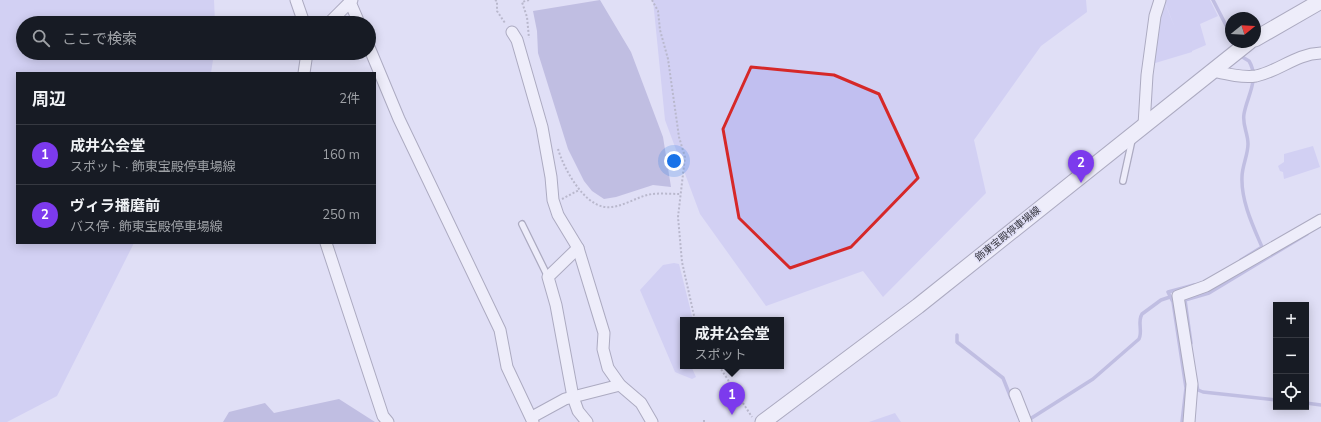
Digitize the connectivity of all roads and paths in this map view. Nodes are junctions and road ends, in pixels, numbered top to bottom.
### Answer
1 (296, 0) edge
2 (495, 0) edge
3 (529, 0) edge
4 (652, 0) edge
5 (1160, 0) edge
6 (351, 1) edge
7 (1321, 3) edge
8 (302, 16) edge
9 (336, 16) edge
10 (356, 16) edge
11 (512, 32) joint
12 (1261, 36) edge
13 (529, 45) dead end
14 (1242, 48) edge
15 (1321, 53) edge
16 (306, 60) edge
17 (374, 60) edge
18 (1213, 71) junction
19 (304, 72) edge
20 (1139, 129) junction
21 (557, 147) dead end
22 (1123, 181) dead end
23 (579, 190) junction
24 (680, 194) junction
25 (565, 198) dead end
26 (1320, 223) edge
27 (522, 224) dead end
28 (326, 244) edge
29 (578, 248) junction
30 (548, 277) junction
31 (694, 317) edge
32 (721, 369) edge
33 (620, 385) junction
34 (1015, 395) dead end
35 (573, 397) junction
36 (533, 419) edge
37 (759, 421) edge
38 (388, 422) edge
39 (587, 422) edge
40 (652, 422) edge
41 (1026, 422) edge
42 (1189, 422) edge

1 - 8 street
2 - 11 path
3 - 13 path
4 - 24 path
5 - 20 street
6 - 9 street
6 - 10 street
7 - 12 main road
11 - 29 street
14 - 18 main road, 飾東宝殿停車場線
15 - 18 street
16 - 19 street
17 - 36 street
18 - 20 main road, 飾東宝殿停車場線
20 - 22 lane
20 - 37 main road, 飾東宝殿停車場線
21 - 23 path
23 - 24 path
23 - 25 path
24 - 31 path
26 - 42 street
27 - 30 lane
28 - 38 street
29 - 30 street
29 - 33 street
30 - 35 street
32 - 37 path
33 - 35 street
33 - 40 street
34 - 41 street
35 - 36 street
35 - 39 street

